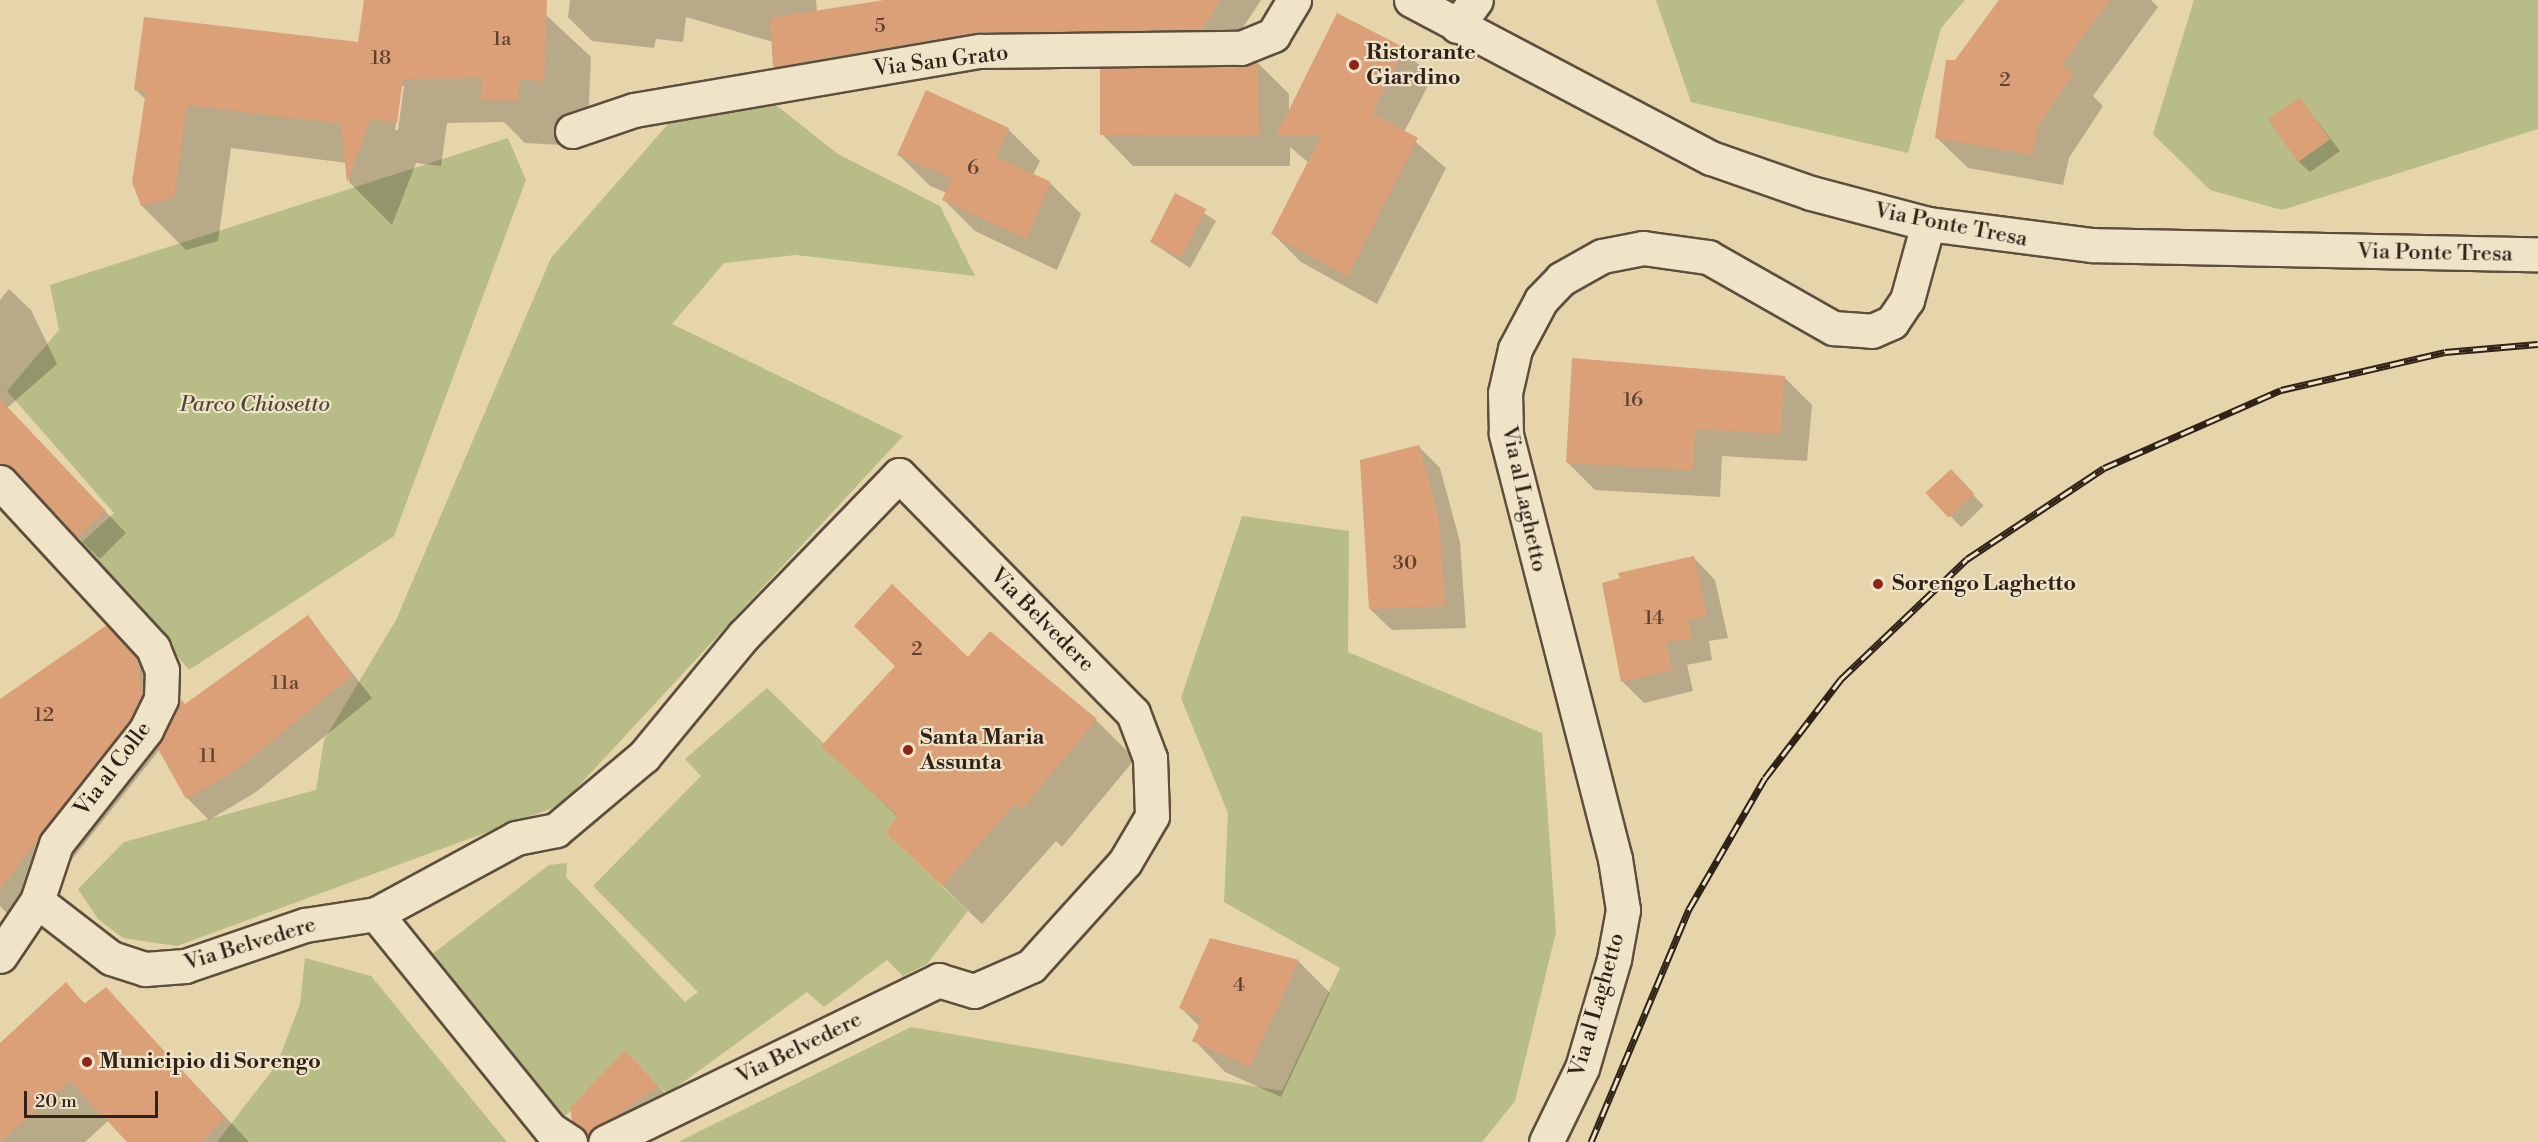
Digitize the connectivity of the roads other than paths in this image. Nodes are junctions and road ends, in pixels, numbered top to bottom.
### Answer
1 (1294, 0) edge
2 (1411, 0) edge
3 (1476, 0) edge
4 (1457, 26) junction
5 (572, 131) dead end
6 (1928, 224) junction
7 (2538, 254) edge
8 (0, 482) edge
9 (37, 901) junction
10 (376, 914) junction
11 (0, 956) edge
12 (570, 1142) edge
13 (605, 1142) edge
14 (1546, 1142) edge

1 - 5 street, Via San Grato
2 - 4 street, Via Ponte Tresa
3 - 4 street
4 - 6 street, Via Ponte Tresa
6 - 7 street, Via Ponte Tresa
6 - 14 street, Via al Laghetto
8 - 9 street, Via al Colle
9 - 10 street, Via Belvedere
9 - 11 street, Via al Colle
10 - 12 street
10 - 13 street, Via Belvedere

